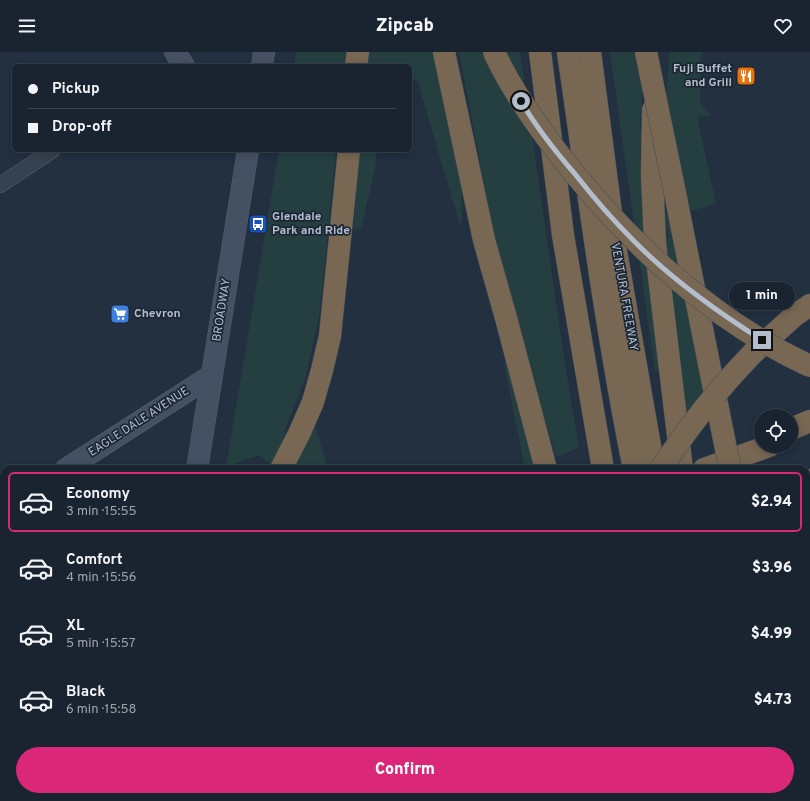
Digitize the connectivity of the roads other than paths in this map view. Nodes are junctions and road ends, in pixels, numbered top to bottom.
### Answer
1 (264, 52) edge
2 (358, 52) edge
3 (444, 52) edge
4 (494, 52) edge
5 (540, 52) edge
6 (558, 52) edge
7 (568, 52) edge
8 (590, 52) edge
9 (646, 52) edge
10 (655, 52) edge
11 (262, 64) edge
12 (356, 64) edge
13 (50, 152) edge
14 (349, 152) edge
15 (245, 153) edge
16 (0, 185) edge
17 (810, 305) edge
18 (810, 366) edge
19 (212, 375) junction
20 (810, 421) edge
21 (798, 426) edge
22 (810, 431) edge
23 (798, 435) edge
24 (754, 446) edge
25 (611, 449) edge
26 (754, 451) edge
27 (72, 465) edge
28 (198, 465) edge
29 (283, 465) edge
30 (545, 465) edge
31 (620, 465) edge
32 (629, 465) edge
33 (653, 465) edge
34 (664, 465) edge
35 (682, 465) edge
36 (713, 465) edge
37 (715, 465) edge
38 (729, 465) edge

1 - 11 main road
2 - 12 highway
3 - 30 highway
4 - 18 highway, bridge
5 - 25 highway
6 - 25 highway
7 - 25 highway
8 - 33 highway, VENTURA FREEWAY
9 - 38 highway, bridge
10 - 35 highway
13 - 16 street
14 - 29 highway
15 - 19 main road, BROADWAY
17 - 34 highway, bridge
19 - 27 main road, EAGLE DALE AVENUE
19 - 28 main road, BROADWAY
20 - 21 highway
22 - 23 highway
24 - 36 highway
25 - 31 highway
25 - 32 highway
26 - 37 highway

